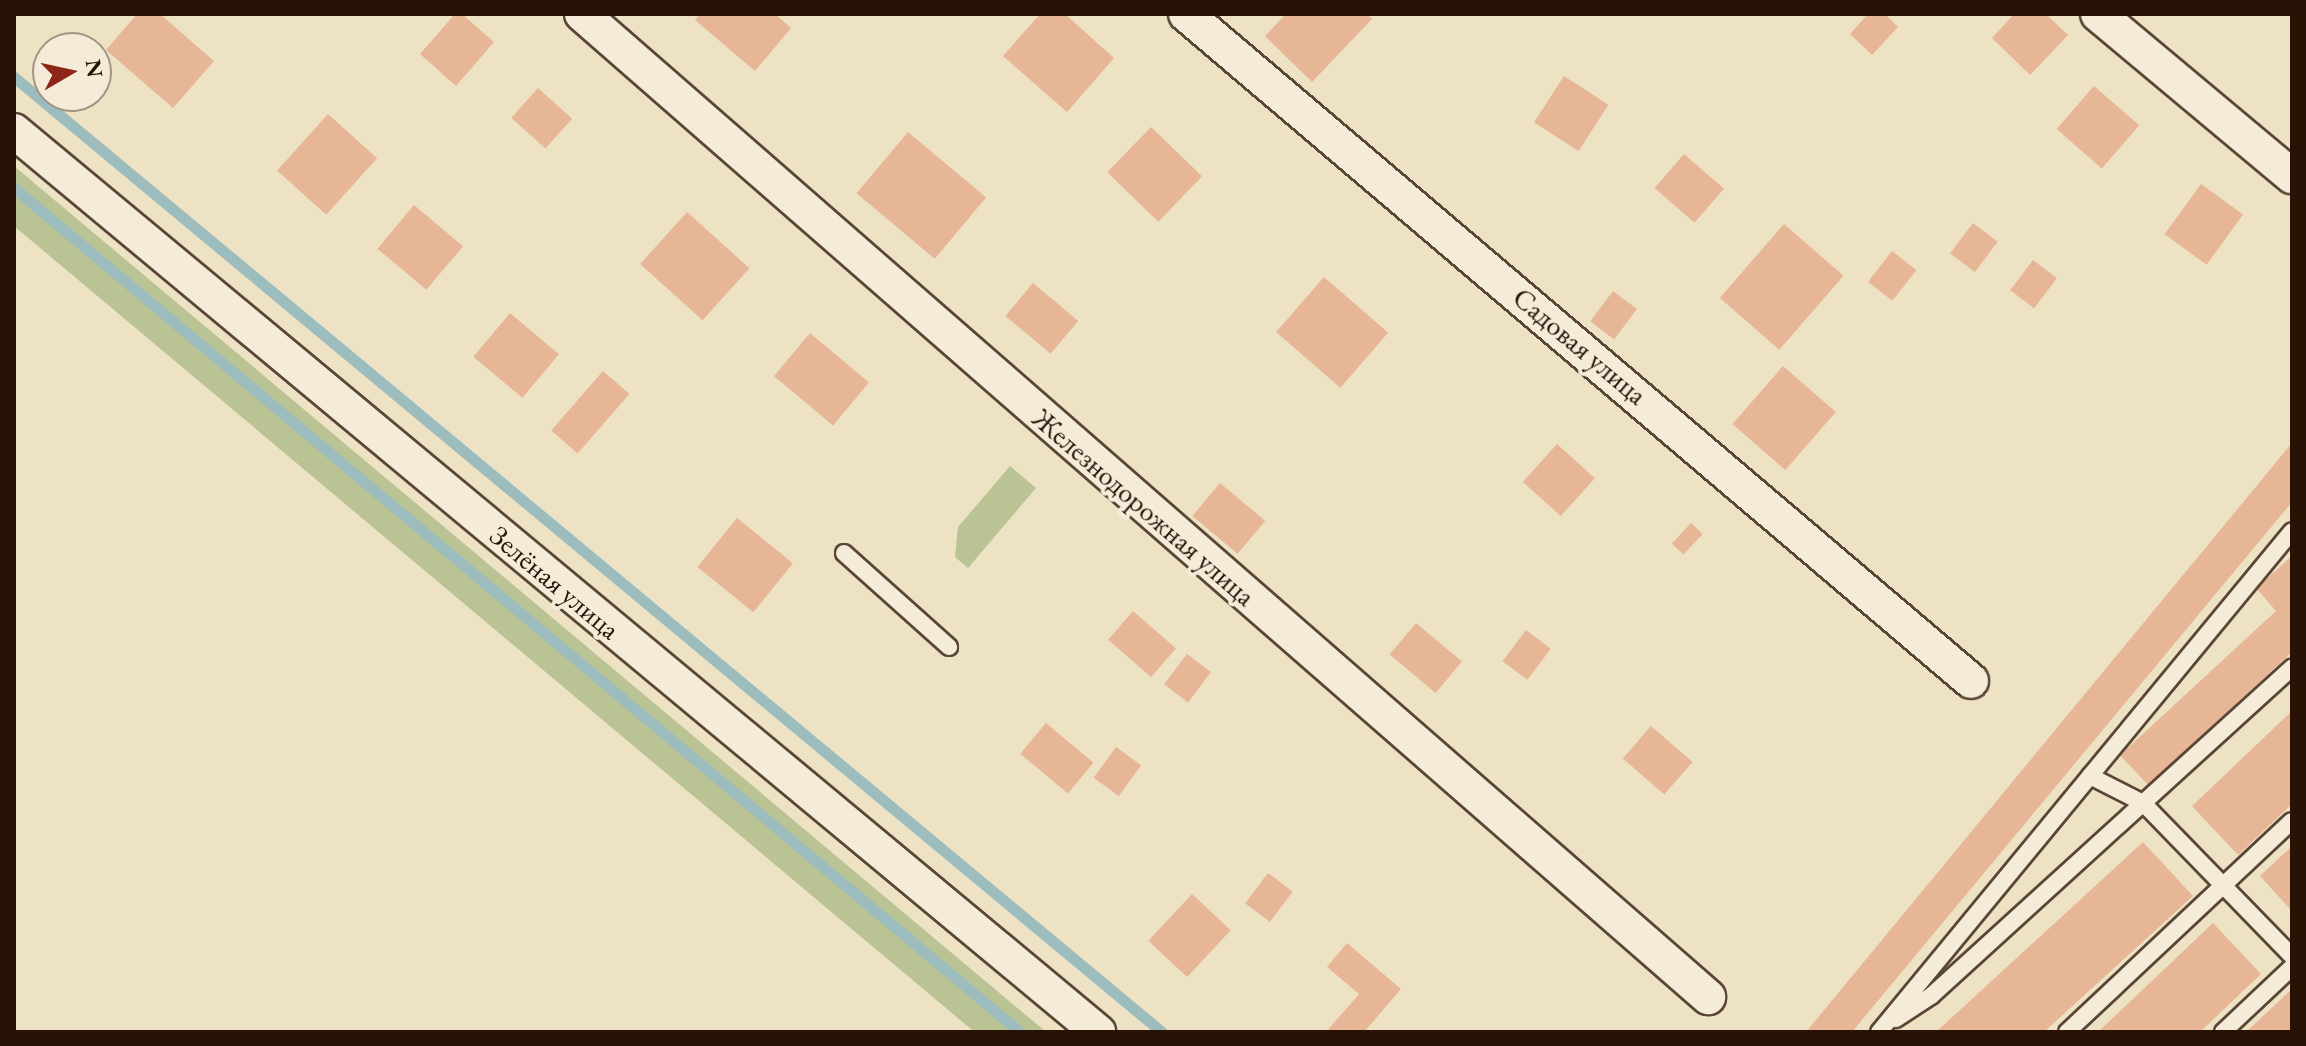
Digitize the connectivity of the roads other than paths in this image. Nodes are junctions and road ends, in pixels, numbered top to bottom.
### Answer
1 (582, 14) edge
2 (1186, 14) edge
3 (2098, 14) edge
4 (14, 131) edge
5 (2292, 176) edge
6 (2292, 531) edge
7 (844, 553) dead end
8 (949, 647) dead end
9 (2292, 667) edge
10 (1971, 681) dead end
11 (2090, 776) junction
12 (2143, 803) junction
13 (2292, 821) edge
14 (2223, 886) junction
15 (2292, 956) edge
16 (2292, 967) edge
17 (1708, 997) dead end
18 (1884, 1030) edge
19 (1098, 1032) edge
20 (2067, 1032) edge
21 (2223, 1032) edge

1 - 17 street, Железнодорожная улица
2 - 10 street, Садовая улица
3 - 5 street
4 - 19 street, Зелёная улица
6 - 11 lane
7 - 8 lane
9 - 12 lane
11 - 12 lane
11 - 18 lane
12 - 14 lane
12 - 18 lane
13 - 14 lane
14 - 15 lane
14 - 20 lane
16 - 21 lane

